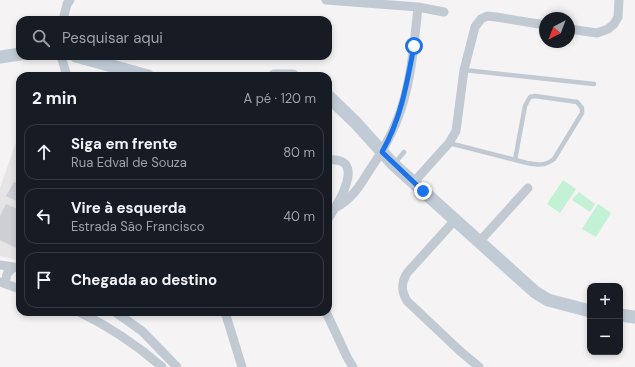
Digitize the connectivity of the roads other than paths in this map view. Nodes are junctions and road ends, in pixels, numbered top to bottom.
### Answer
1 (70, 0) edge
2 (326, 0) edge
3 (619, 0) edge
4 (418, 7) junction
5 (444, 12) dead end
6 (64, 16) edge
7 (539, 24) edge
8 (575, 30) edge
9 (16, 55) edge
10 (0, 57) edge
11 (62, 60) edge
12 (90, 60) edge
13 (464, 70) junction
14 (66, 72) edge
15 (134, 72) edge
16 (594, 84) dead end
17 (332, 100) edge
18 (449, 143) junction
19 (382, 152) junction
20 (404, 152) dead end
21 (332, 160) edge
22 (515, 160) junction
23 (393, 164) junction
24 (413, 183) junction
25 (528, 188) dead end
26 (335, 208) junction
27 (332, 212) edge
28 (455, 220) junction
29 (479, 242) junction
30 (0, 265) edge
31 (16, 268) edge
32 (16, 269) edge
33 (2, 283) edge
34 (16, 288) edge
35 (587, 310) edge
36 (86, 316) edge
37 (116, 316) edge
38 (120, 316) edge
39 (226, 316) edge
40 (328, 316) edge
41 (110, 329) junction
42 (162, 367) edge
43 (177, 367) edge
44 (242, 367) edge
45 (353, 367) edge
46 (479, 367) edge

1 - 6 street
2 - 4 street
3 - 8 street
4 - 5 street
4 - 19 street
7 - 13 street
9 - 10 main road
11 - 14 street
12 - 15 main road
13 - 16 lane
13 - 18 street
17 - 19 main road
18 - 22 lane
18 - 24 street
19 - 23 main road
19 - 26 street
20 - 23 lane
21 - 26 street
22 - 22 lane
23 - 24 main road
24 - 28 main road
25 - 29 street
26 - 27 street
28 - 29 main road
28 - 46 street
29 - 35 main road
30 - 31 street
32 - 33 street
33 - 34 street
36 - 41 street
37 - 41 street
38 - 43 street
39 - 44 street
40 - 45 street
41 - 42 street

